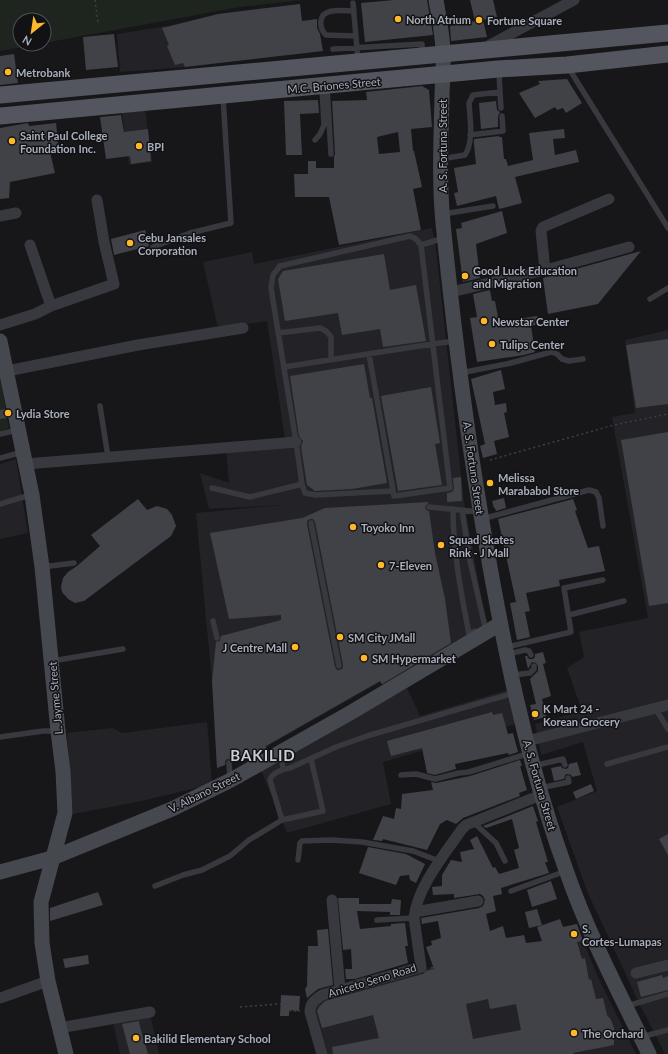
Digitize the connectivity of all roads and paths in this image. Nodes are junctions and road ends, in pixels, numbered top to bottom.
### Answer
1 (95, 0) edge
2 (436, 0) edge
3 (574, 0) edge
4 (353, 3) dead end
5 (354, 11) junction
6 (98, 23) dead end
7 (668, 33) edge
8 (356, 36) junction
9 (333, 49) dead end
10 (479, 51) junction
11 (358, 54) junction
12 (443, 54) junction
13 (668, 54) edge
14 (567, 65) junction
15 (498, 69) junction
16 (442, 74) junction
17 (324, 86) junction
18 (500, 92) junction
19 (0, 95) edge
20 (223, 95) junction
21 (501, 108) dead end
22 (0, 116) edge
23 (502, 116) dead end
24 (470, 135) junction
25 (315, 140) dead end
26 (331, 154) dead end
27 (441, 159) junction
28 (609, 199) dead end
29 (97, 200) dead end
30 (493, 206) dead end
31 (16, 214) dead end
32 (442, 214) junction
33 (0, 216) edge
34 (668, 228) edge
35 (445, 238) junction
36 (30, 245) dead end
37 (421, 245) junction
38 (153, 247) dead end
39 (629, 247) dead end
40 (545, 270) junction
41 (668, 288) edge
42 (451, 292) junction
43 (650, 299) dead end
44 (51, 306) junction
45 (0, 325) edge
46 (243, 328) dead end
47 (278, 333) junction
48 (0, 341) edge
49 (456, 341) junction
50 (432, 344) junction
51 (369, 354) junction
52 (583, 359) dead end
53 (331, 360) junction
54 (284, 367) junction
55 (7, 370) junction
56 (460, 373) junction
57 (100, 406) dead end
58 (668, 414) edge
59 (19, 429) junction
60 (0, 434) edge
61 (296, 442) junction
62 (108, 457) junction
63 (0, 458) edge
64 (25, 458) junction
65 (490, 460) dead end
66 (302, 484) junction
67 (212, 488) dead end
68 (392, 491) junction
69 (32, 495) junction
70 (0, 504) edge
71 (428, 507) dead end
72 (453, 509) junction
73 (462, 510) junction
74 (481, 515) junction
75 (311, 523) dead end
76 (603, 526) dead end
77 (74, 563) dead end
78 (42, 567) junction
79 (603, 580) dead end
80 (624, 601) dead end
81 (569, 615) junction
82 (213, 621) dead end
83 (492, 624) junction
84 (217, 638) dead end
85 (124, 649) dead end
86 (505, 651) junction
87 (531, 655) dead end
88 (52, 661) junction
89 (340, 666) dead end
90 (534, 666) dead end
91 (511, 675) junction
92 (515, 692) junction
93 (668, 705) edge
94 (655, 708) junction
95 (668, 729) edge
96 (58, 731) junction
97 (0, 738) edge
98 (668, 747) edge
99 (530, 754) junction
100 (311, 759) junction
101 (279, 761) junction
102 (229, 763) dead end
103 (607, 764) dead end
104 (565, 765) dead end
105 (401, 775) dead end
106 (568, 778) dead end
107 (230, 780) junction
108 (540, 792) junction
109 (518, 804) junction
110 (282, 820) junction
111 (473, 822) junction
112 (524, 826) dead end
113 (52, 858) junction
114 (298, 860) dead end
115 (439, 860) junction
116 (505, 861) dead end
117 (566, 871) junction
118 (0, 872) edge
119 (155, 886) dead end
120 (511, 891) dead end
121 (332, 900) dead end
122 (478, 901) dead end
123 (415, 915) junction
124 (377, 920) dead end
125 (488, 955) dead end
126 (668, 964) edge
127 (421, 967) junction
128 (636, 973) dead end
129 (48, 981) junction
130 (340, 990) junction
131 (668, 994) edge
132 (0, 998) edge
133 (310, 1006) junction
134 (240, 1007) dead end
135 (625, 1007) junction
136 (150, 1012) dead end
137 (59, 1028) junction
138 (668, 1030) edge
139 (641, 1037) junction
140 (66, 1054) edge
141 (322, 1054) edge
142 (649, 1054) edge

1 - 6 path
2 - 12 street, A. S. Fortuna Street
3 - 10 street
4 - 5 lane
5 - 8 lane
5 - 8 lane
7 - 10 main road, M.C. Briones Street
8 - 11 lane
9 - 11 lane
10 - 12 main road, M.C. Briones Street
11 - 12 main road, M.C. Briones Street
11 - 19 main road, M.C. Briones Street
12 - 16 street, A. S. Fortuna Street
13 - 14 main road, M.C. Briones Street
14 - 15 main road, M.C. Briones Street
14 - 34 lane
15 - 16 main road, M.C. Briones Street
15 - 18 lane
16 - 17 main road, M.C. Briones Street
16 - 27 street, A. S. Fortuna Street
17 - 20 main road, M.C. Briones Street
17 - 25 lane
17 - 26 lane
18 - 21 lane
18 - 24 lane
20 - 22 main road, M.C. Briones Street
20 - 38 lane
23 - 24 lane
24 - 27 lane
27 - 32 street, A. S. Fortuna Street
28 - 40 street
29 - 44 street
30 - 32 lane
31 - 33 street
32 - 35 street, A. S. Fortuna Street
35 - 37 lane
35 - 42 street, A. S. Fortuna Street
36 - 44 street
37 - 47 lane
37 - 50 lane
39 - 40 street
40 - 42 street
41 - 43 lane
42 - 49 street, A. S. Fortuna Street
44 - 45 street
46 - 55 street
47 - 53 lane
47 - 54 lane
48 - 55 street, L. Jayme Street
49 - 50 lane
49 - 56 street, A. S. Fortuna Street
50 - 51 lane
50 - 68 lane
51 - 53 lane
51 - 68 lane
52 - 56 lane
53 - 54 lane
54 - 61 lane
55 - 59 street, L. Jayme Street
56 - 74 street, A. S. Fortuna Street
57 - 62 lane
58 - 65 path
59 - 60 lane
59 - 64 street, L. Jayme Street
61 - 62 street
61 - 66 lane
62 - 64 street
63 - 64 lane
64 - 69 street, L. Jayme Street
66 - 67 lane
66 - 68 lane
69 - 70 lane
69 - 78 street, L. Jayme Street
71 - 72 lane
72 - 73 lane
72 - 83 lane
73 - 74 lane
73 - 83 lane
74 - 76 lane
74 - 83 street, A. S. Fortuna Street
75 - 89 lane
77 - 78 lane
78 - 88 street, L. Jayme Street
79 - 81 lane
80 - 81 lane
81 - 86 lane
82 - 84 lane
83 - 86 street, A. S. Fortuna Street
83 - 101 street, V. Albano Street
85 - 88 lane
86 - 87 lane
86 - 91 street, A. S. Fortuna Street
88 - 96 street, L. Jayme Street
90 - 91 lane
91 - 92 street, A. S. Fortuna Street
92 - 99 street, A. S. Fortuna Street
92 - 100 lane
93 - 94 street
94 - 95 lane
94 - 99 street
96 - 97 lane
96 - 113 street, L. Jayme Street
98 - 103 lane
99 - 104 lane
99 - 105 lane
99 - 108 street, A. S. Fortuna Street
100 - 101 lane
100 - 110 lane
101 - 107 street, V. Albano Street
101 - 110 lane
102 - 107 lane
106 - 108 lane
107 - 113 street, V. Albano Street
108 - 109 street, Aniceto Seno Road
108 - 117 street, A. S. Fortuna Street
109 - 111 street, Aniceto Seno Road
109 - 112 path
110 - 119 lane
111 - 115 street, Aniceto Seno Road
111 - 116 lane
113 - 118 street, V. Albano Street
113 - 129 street, L. Jayme Street
114 - 115 lane
115 - 123 street, Aniceto Seno Road
117 - 120 lane
117 - 135 street, A. S. Fortuna Street
121 - 130 street
122 - 123 street
123 - 124 lane
123 - 127 street, Aniceto Seno Road
125 - 127 path
126 - 128 street
127 - 130 street, Aniceto Seno Road
129 - 132 street
129 - 137 street, L. Jayme Street
130 - 133 street, Aniceto Seno Road
131 - 135 lane
133 - 134 path
133 - 141 street
135 - 139 street, A. S. Fortuna Street
136 - 137 street
137 - 140 street, L. Jayme Street
138 - 139 lane
139 - 142 street, A. S. Fortuna Street

